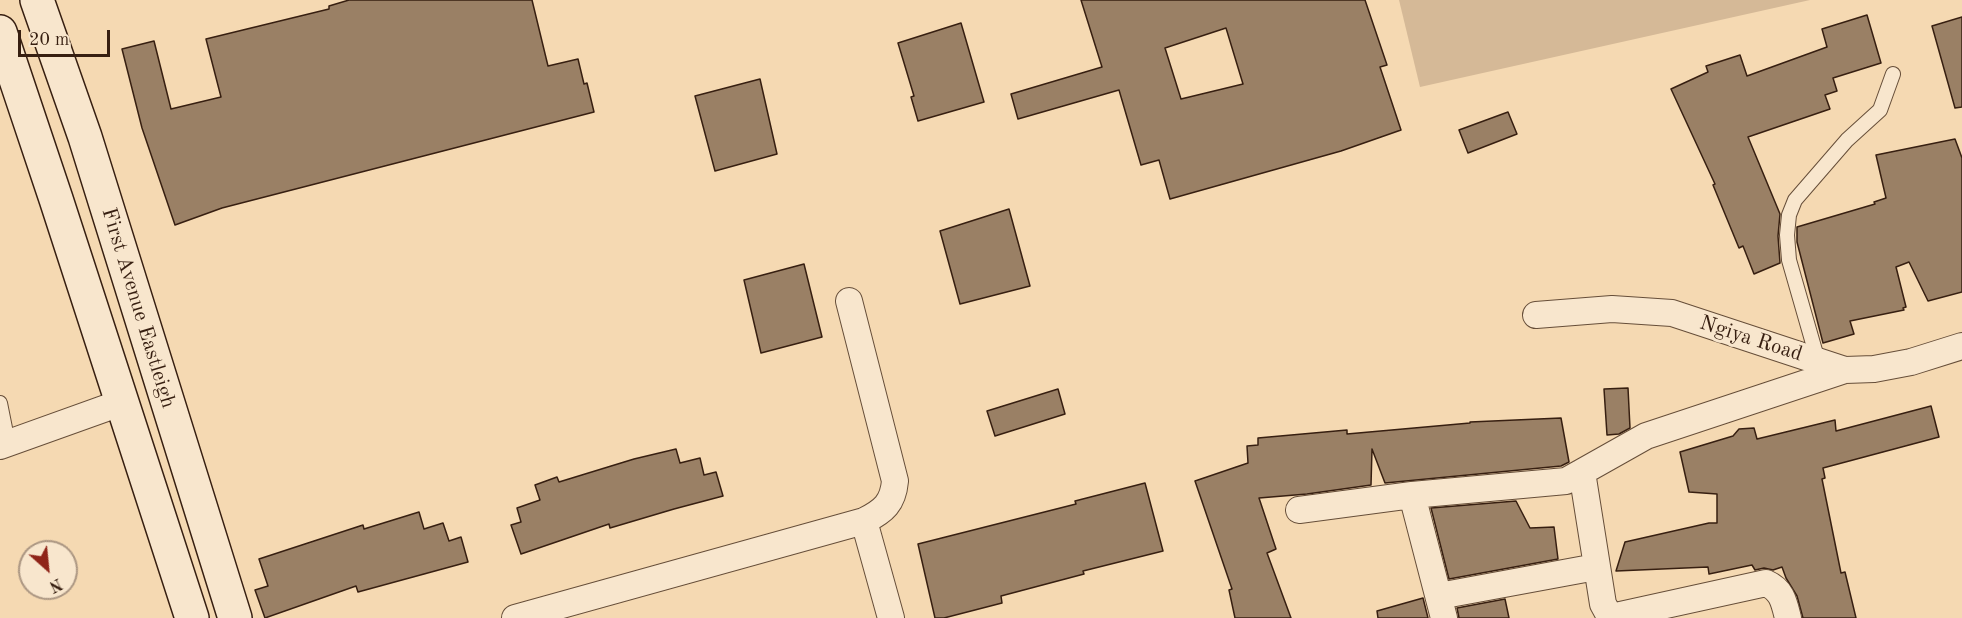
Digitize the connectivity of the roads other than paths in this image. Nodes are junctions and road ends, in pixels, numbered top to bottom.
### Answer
1 (37, 0) edge
2 (0, 32) edge
3 (1893, 74) dead end
4 (849, 301) dead end
5 (1536, 315) dead end
6 (1962, 346) edge
7 (1818, 361) junction
8 (1845, 370) junction
9 (123, 402) junction
10 (0, 403) edge
11 (4, 444) edge
12 (1582, 472) junction
13 (1412, 495) junction
14 (1299, 510) dead end
15 (864, 521) junction
16 (1596, 567) junction
17 (1441, 607) edge
18 (554, 612) edge
19 (192, 618) edge
20 (235, 618) edge
21 (515, 618) edge
22 (891, 618) edge
23 (1788, 618) edge

1 - 20 main road, First Avenue Eastleigh
2 - 9 main road, First Avenue Eastleigh
3 - 7 lane
4 - 15 street
5 - 7 street, Ngiya Road
6 - 8 street, Ngiya Road
7 - 8 street, Ngiya Road
8 - 12 street
9 - 11 street
9 - 19 main road, First Avenue Eastleigh
10 - 11 lane
12 - 13 street
12 - 16 street
13 - 14 street
13 - 17 street
15 - 18 street
15 - 22 street
16 - 17 street
16 - 23 street
18 - 21 street

